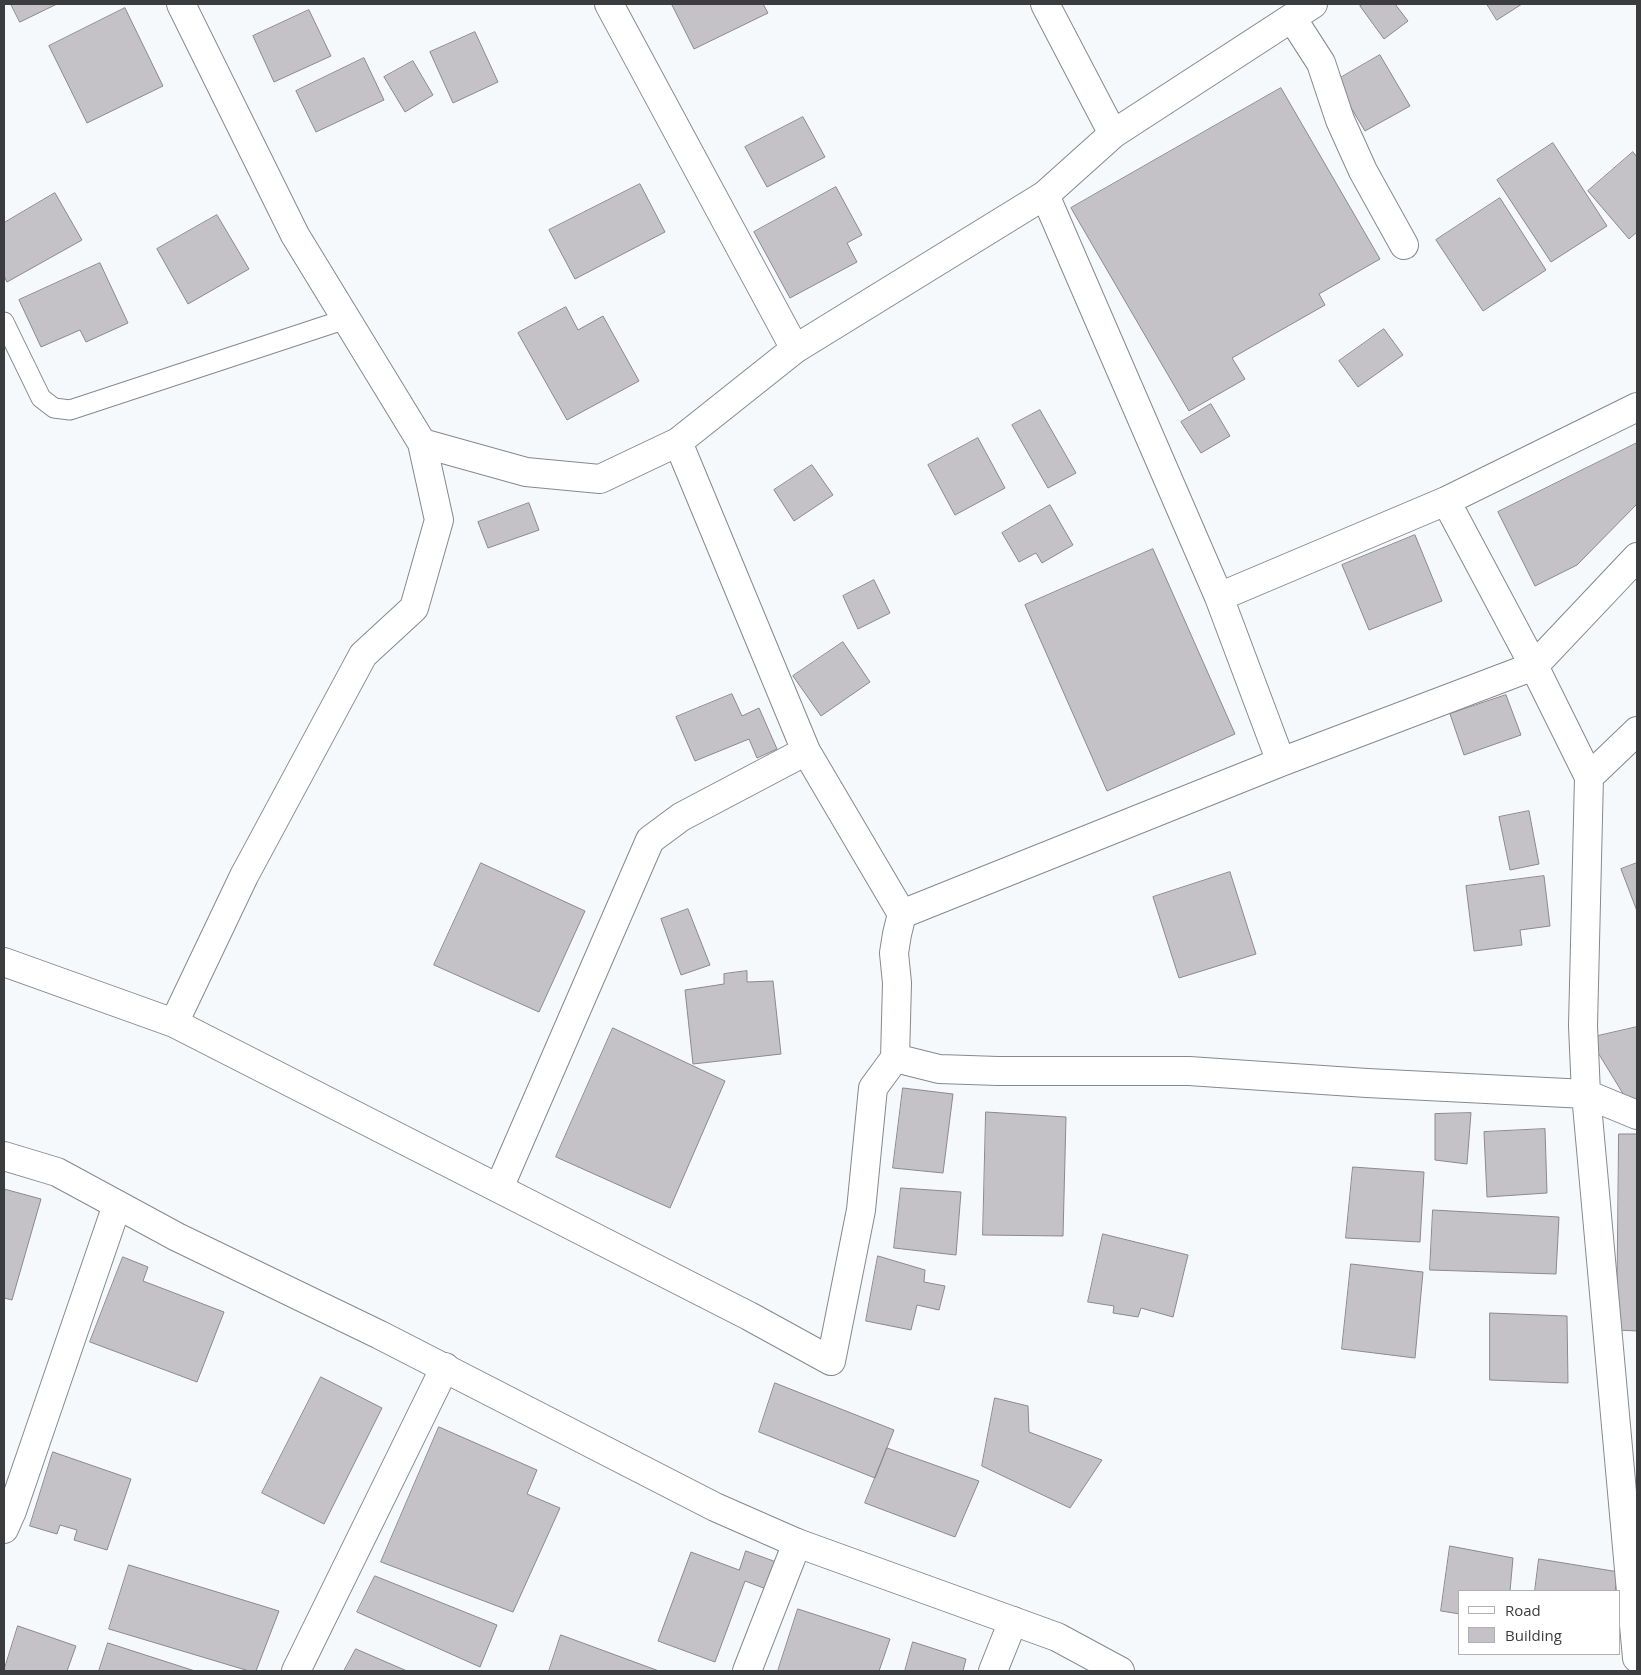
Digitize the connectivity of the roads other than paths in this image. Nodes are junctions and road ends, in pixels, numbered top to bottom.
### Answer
1 (610, 4) edge
2 (1046, 4) edge
3 (184, 5) edge
4 (1302, 11) edge
5 (1113, 134) junction
6 (1045, 195) junction
7 (1404, 245) dead end
8 (346, 319) junction
9 (4, 322) edge
10 (795, 349) junction
11 (1637, 407) edge
12 (678, 442) junction
13 (422, 443) junction
14 (1446, 501) junction
15 (1637, 558) edge
16 (1219, 597) junction
17 (1534, 666) junction
18 (1637, 731) edge
19 (806, 750) junction
20 (1281, 762) junction
21 (1589, 777) junction
22 (902, 914) junction
23 (4, 962) edge
24 (174, 1023) junction
25 (895, 1058) junction
26 (1586, 1094) junction
27 (1637, 1115) edge
28 (4, 1156) edge
29 (499, 1188) junction
30 (117, 1205) junction
31 (445, 1368) junction
32 (1628, 1450) edge
33 (7, 1516) edge
34 (797, 1542) junction
35 (1013, 1621) junction
36 (1637, 1658) edge
37 (296, 1671) edge
38 (747, 1671) edge
39 (993, 1671) edge
40 (1120, 1671) edge

1 - 10 street
2 - 5 street
3 - 8 street
4 - 5 street
4 - 7 street
5 - 6 street
6 - 10 street
6 - 16 street
8 - 9 lane
8 - 13 street
10 - 12 street
11 - 14 street
12 - 13 street
12 - 19 street
13 - 24 street
14 - 16 street
14 - 17 street
15 - 17 street
16 - 20 street
17 - 20 street
17 - 21 street
18 - 21 street
19 - 22 street
19 - 29 street
20 - 22 street
21 - 26 street
22 - 25 street
23 - 24 street
24 - 29 street
25 - 26 street
25 - 29 street
26 - 27 street
26 - 32 street
28 - 30 street
30 - 31 street
30 - 33 street
31 - 34 street
31 - 37 street
32 - 36 street
34 - 35 street
34 - 38 street
35 - 39 street
35 - 40 street

